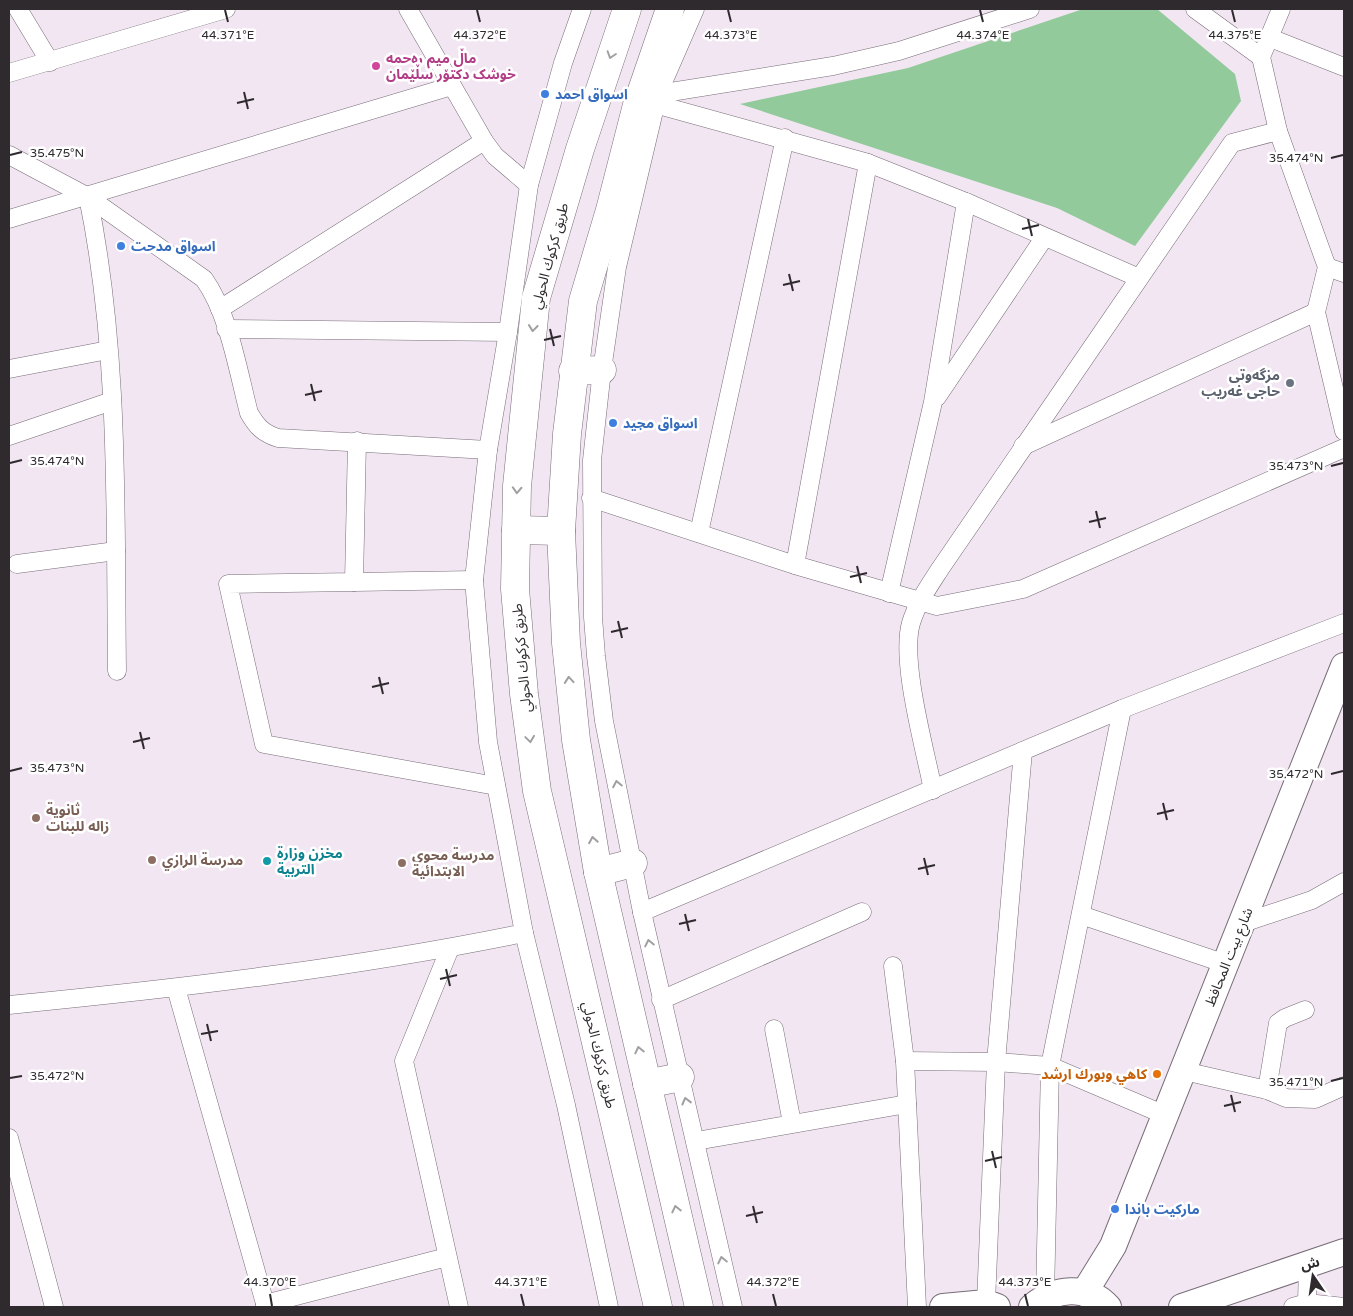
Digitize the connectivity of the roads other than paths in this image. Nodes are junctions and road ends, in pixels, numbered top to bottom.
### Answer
1 (18, 9) edge
2 (408, 9) edge
3 (582, 9) edge
4 (688, 9) edge
5 (1030, 9) edge
6 (1195, 9) edge
7 (1281, 9) edge
8 (220, 10) edge
9 (622, 14) edge
10 (1268, 37) junction
11 (1261, 57) junction
12 (50, 62) junction
13 (1344, 66) edge
14 (9, 73) edge
15 (452, 86) junction
16 (657, 99) junction
17 (1278, 131) junction
18 (784, 138) junction
19 (484, 141) junction
20 (9, 155) edge
21 (868, 163) junction
22 (529, 185) junction
23 (88, 197) junction
24 (966, 202) junction
25 (9, 218) edge
26 (1044, 238) junction
27 (1327, 266) junction
28 (1344, 273) edge
29 (1138, 278) junction
30 (220, 309) junction
31 (1316, 312) junction
32 (226, 329) junction
33 (508, 332) junction
34 (108, 350) junction
35 (9, 369) edge
36 (602, 370) junction
37 (573, 371) junction
38 (112, 401) junction
39 (933, 402) junction
40 (1344, 431) edge
41 (9, 436) edge
42 (357, 441) junction
43 (1023, 446) junction
44 (1344, 448) edge
45 (488, 450) junction
46 (591, 498) junction
47 (516, 530) junction
48 (561, 531) junction
49 (699, 533) junction
50 (116, 550) junction
51 (17, 564) dead end
52 (795, 565) junction
53 (474, 580) junction
54 (354, 582) junction
55 (889, 593) junction
56 (920, 602) junction
57 (1344, 623) edge
58 (1344, 666) edge
59 (117, 671) dead end
60 (1122, 709) junction
61 (1023, 751) junction
62 (496, 786) junction
63 (933, 790) junction
64 (633, 863) junction
65 (598, 872) junction
66 (1344, 882) edge
67 (642, 912) junction
68 (862, 912) dead end
69 (1081, 915) junction
70 (1243, 922) junction
71 (524, 933) junction
72 (450, 948) junction
73 (1226, 964) junction
74 (893, 966) dead end
75 (176, 988) junction
76 (661, 1000) junction
77 (9, 1005) edge
78 (1305, 1010) dead end
79 (774, 1029) dead end
80 (905, 1061) junction
81 (996, 1062) junction
82 (1050, 1066) junction
83 (1184, 1071) junction
84 (680, 1077) junction
85 (647, 1084) junction
86 (1344, 1086) edge
87 (1267, 1090) junction
88 (907, 1104) junction
89 (1166, 1116) junction
90 (792, 1123) junction
91 (9, 1138) edge
92 (696, 1141) junction
93 (1344, 1252) edge
94 (447, 1257) junction
95 (1308, 1264) junction
96 (1098, 1301) edge
97 (1038, 1302) edge
98 (992, 1305) edge
99 (1300, 1305) edge
100 (266, 1306) edge
101 (54, 1307) edge
102 (459, 1307) edge
103 (609, 1307) edge
104 (658, 1307) edge
105 (699, 1307) edge
106 (733, 1307) edge
107 (917, 1307) edge
108 (942, 1307) edge
109 (1182, 1307) edge
110 (1344, 1307) edge

1 - 12 street
2 - 15 street
3 - 22 street
4 - 16 street
4 - 37 highway
5 - 16 street
6 - 11 street
7 - 10 street
8 - 12 street
9 -> 47 highway, طريق كركوك الحولي
10 - 11 street
10 - 13 street
11 - 17 street
12 - 14 street
15 - 19 street
15 - 23 street
16 - 18 street
16 - 36 street
17 - 27 street
17 - 29 street
18 - 21 street
18 - 49 street
19 - 22 street
19 - 30 street
20 - 23 street
21 - 24 street
21 - 52 street
22 - 33 street
23 - 25 street
23 - 30 street
23 - 34 street
24 - 26 street
24 - 39 street
26 - 29 street
26 - 39 street
27 - 28 street
27 - 31 street
29 - 43 street
30 - 32 street
31 - 40 street
31 - 43 street
32 - 33 street
32 - 42 street
33 - 45 street
34 - 35 street
34 - 38 street
36 - 37 highway
36 - 46 street
37 - 48 highway
38 - 41 street
38 - 50 street
39 - 55 street
42 - 45 street
42 - 54 street
43 - 56 street
44 - 56 street
45 - 53 street
46 - 49 street
64 -> 46 street
47 - 48 highway
47 -> 104 highway, طريق كركوك الحولي
65 -> 48 highway
49 - 52 street
50 - 51 street
50 - 59 street
52 - 55 street
53 - 54 street
53 - 62 street
54 - 62 street
55 - 56 street
56 - 63 street
57 - 60 street
58 - 70 main road, شارع بيت المحافظ
60 - 61 street
60 - 69 street
61 - 63 street
61 - 81 street
62 - 71 street
63 - 67 street
64 - 65 highway
64 - 67 street
85 -> 65 highway
66 - 70 street
76 -> 67 street
68 - 76 street
69 - 73 street
69 - 82 street
70 - 73 main road, شارع بيت المحافظ
71 - 72 street
71 - 103 street
72 - 75 street
72 - 94 street
73 - 83 main road, شارع بيت المحافظ
74 - 80 street
75 - 77 street
75 - 100 street
76 - 84 street
78 - 87 street
79 - 90 street
80 - 81 street
80 - 88 street
81 - 82 street
81 - 98 street
82 - 89 street
82 - 97 street
83 - 87 street
83 - 89 main road, شارع بيت المحافظ
84 - 85 highway
92 -> 84 street
105 -> 85 highway
86 - 87 street
88 - 90 street
88 - 107 street
89 - 96 main road, شارع بيت المحافظ
90 - 92 street
91 - 101 street
106 -> 92 street
93 - 95 main road
94 - 100 street
94 - 102 street
95 - 99 street
95 - 109 main road
96 - 97 main road
98 - 108 main road
99 - 110 street

